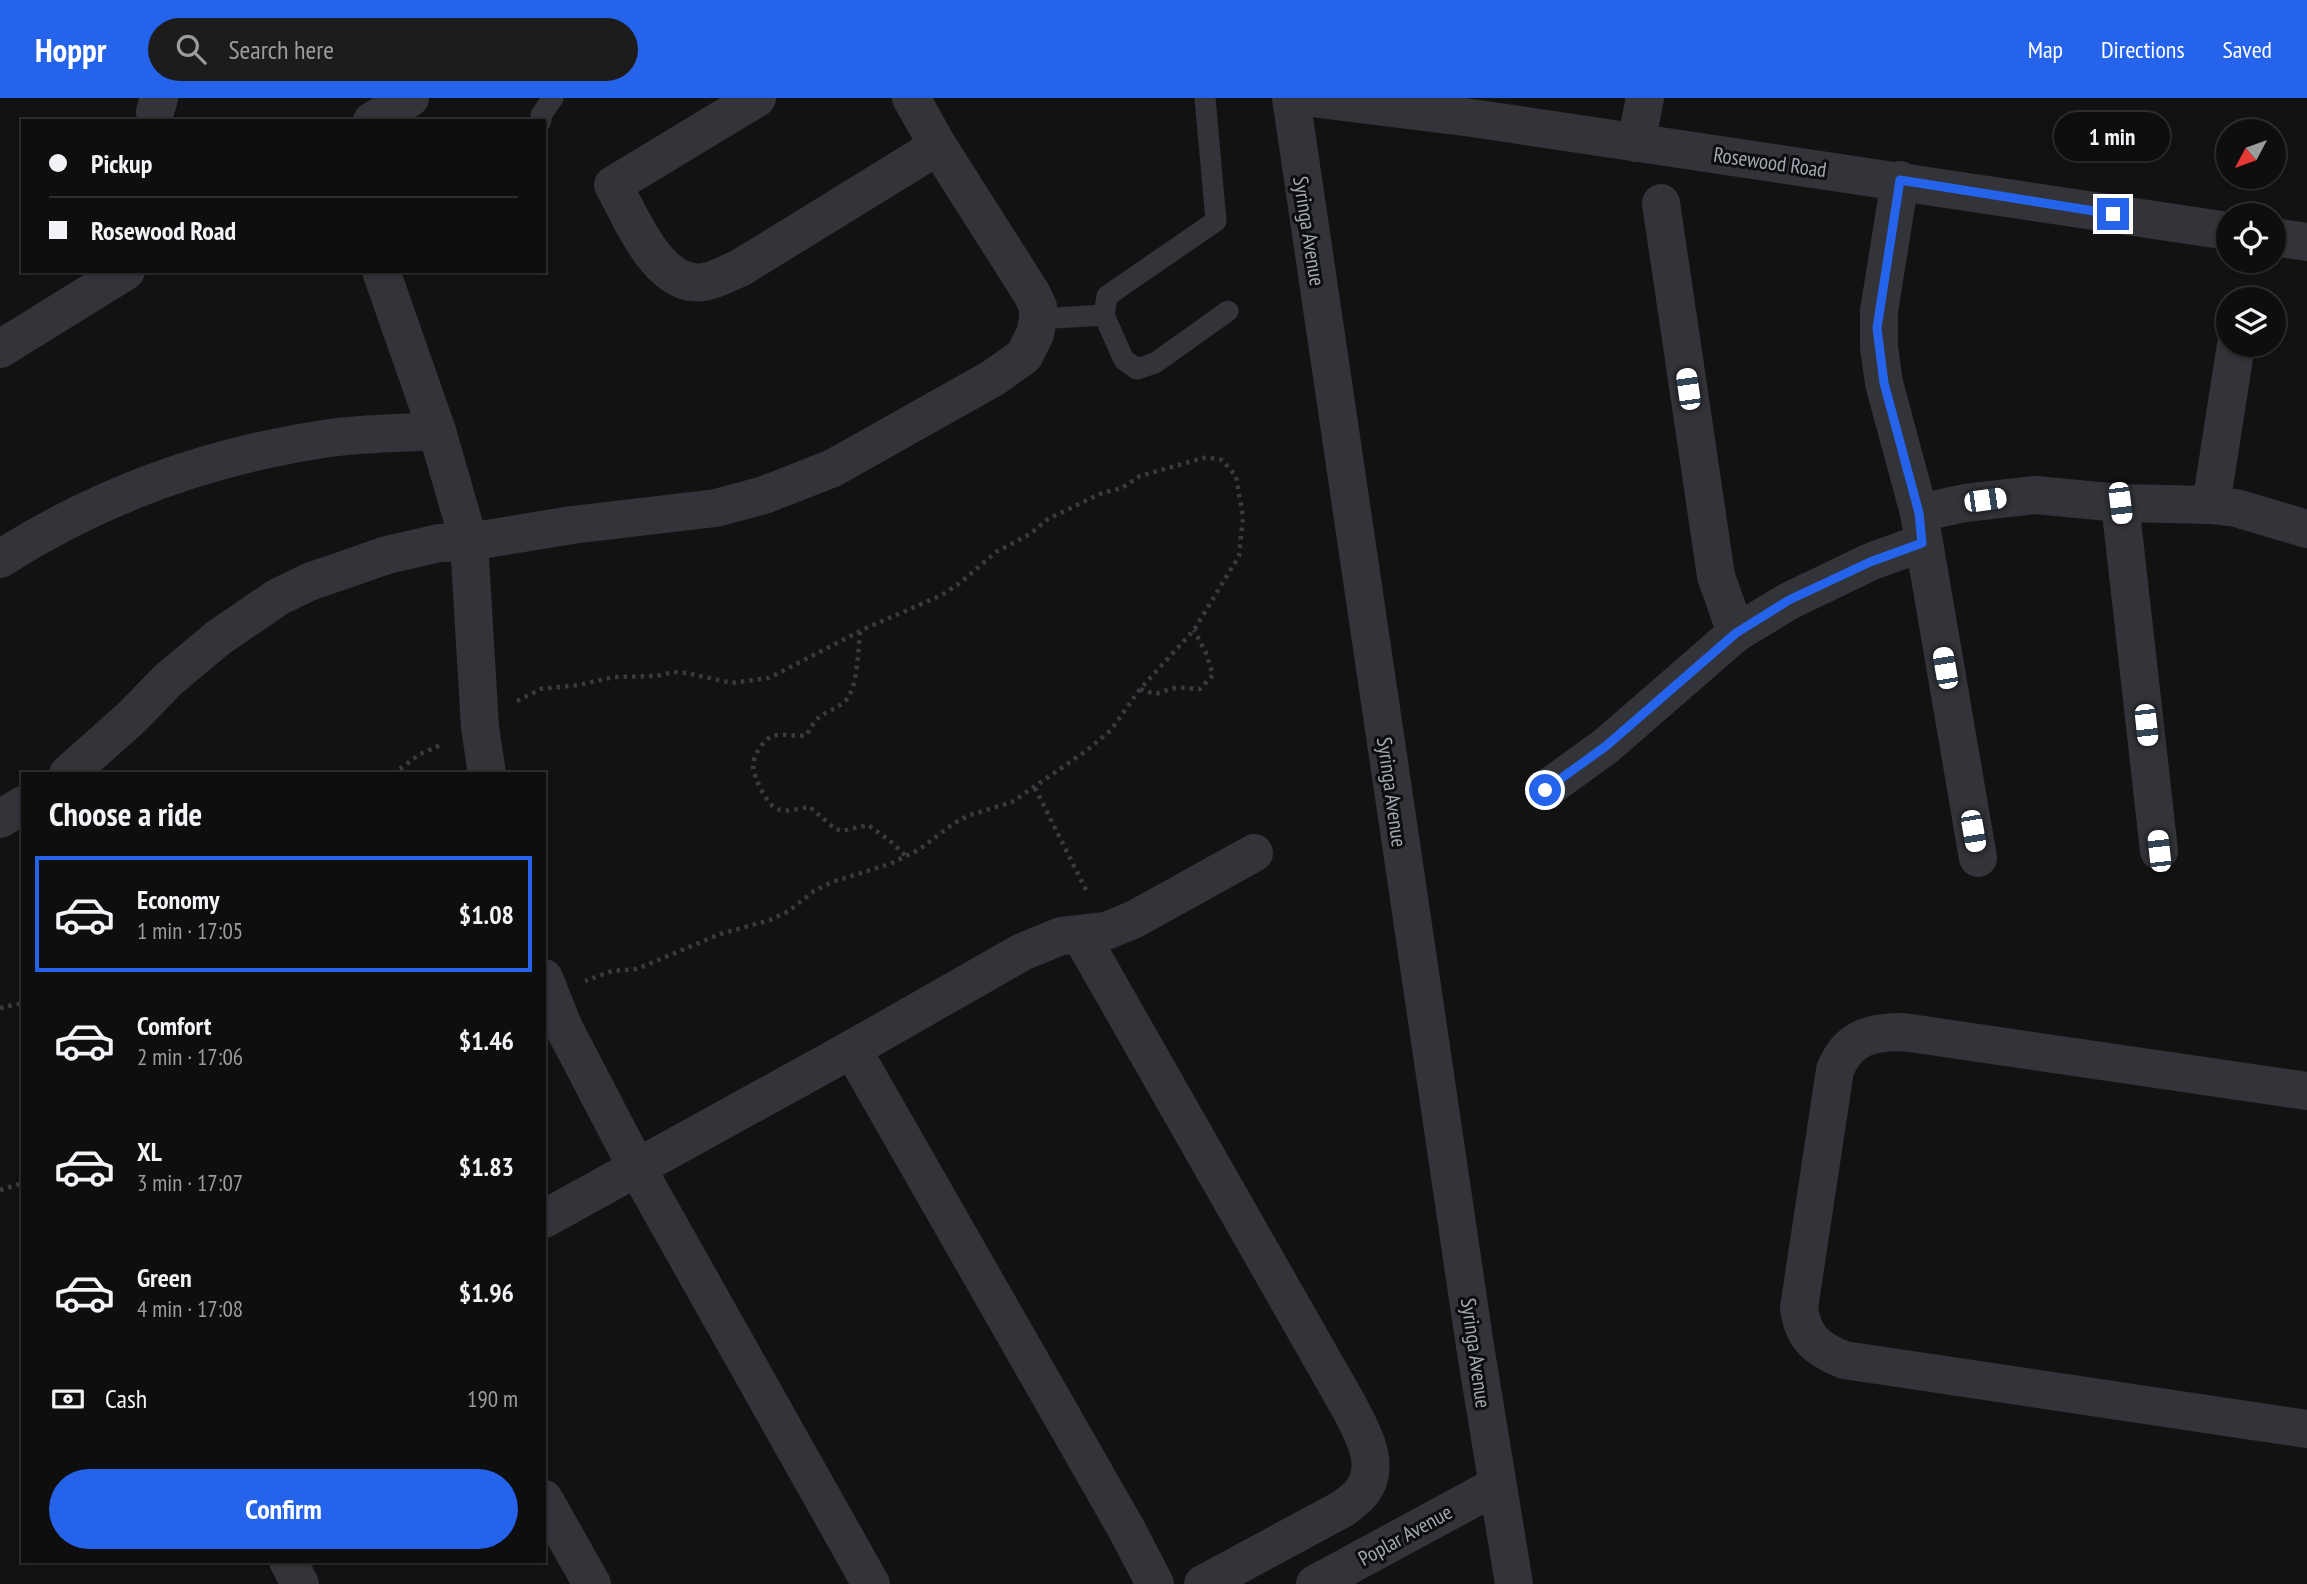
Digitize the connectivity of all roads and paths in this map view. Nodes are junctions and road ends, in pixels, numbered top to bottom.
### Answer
1 (410, 98) edge
2 (554, 98) edge
3 (757, 98) edge
4 (911, 98) edge
5 (1205, 98) edge
6 (1291, 98) edge
7 (1311, 98) edge
8 (1645, 98) edge
9 (375, 119) edge
10 (541, 119) edge
11 (1636, 143) junction
12 (938, 146) junction
13 (1900, 180) junction
14 (1661, 203) dead end
15 (2216, 228) edge
16 (2286, 239) edge
17 (2307, 242) edge
18 (123, 273) edge
19 (382, 273) edge
20 (1228, 311) dead end
21 (1104, 315) junction
22 (1038, 319) junction
23 (0, 349) edge
24 (2234, 357) edge
25 (437, 431) junction
26 (2120, 503) junction
27 (2211, 505) junction
28 (1920, 528) junction
29 (2307, 529) edge
30 (469, 542) junction
31 (0, 559) edge
32 (1194, 630) junction
33 (860, 631) junction
34 (1736, 633) junction
35 (1140, 690) junction
36 (481, 727) junction
37 (70, 772) edge
38 (396, 772) edge
39 (487, 772) edge
40 (1035, 788) junction
41 (1545, 790) dead end
42 (21, 806) edge
43 (0, 819) edge
44 (2159, 851) dead end
45 (1254, 853) dead end
46 (906, 856) junction
47 (1978, 858) dead end
48 (1080, 936) junction
49 (550, 992) edge
50 (21, 1003) edge
51 (0, 1008) edge
52 (852, 1049) junction
53 (2307, 1091) edge
54 (637, 1168) junction
55 (21, 1184) edge
56 (0, 1190) edge
57 (546, 1218) edge
58 (2307, 1429) edge
59 (1496, 1486) junction
60 (546, 1503) edge
61 (289, 1563) edge
62 (300, 1584) edge
63 (592, 1584) edge
64 (871, 1584) edge
65 (1155, 1584) edge
66 (1203, 1584) edge
67 (1315, 1584) edge
68 (1514, 1584) edge

1 - 9 street
2 - 10 lane
3 - 12 street
4 - 12 street
5 - 21 lane
6 - 59 street, Syringa Avenue
7 - 11 street, Rosewood Road
8 - 11 street
11 - 13 street, Rosewood Road
12 - 22 street
13 - 15 street, Rosewood Road
13 - 28 street
14 - 34 street
16 - 17 street
18 - 23 street
19 - 25 street
20 - 21 lane
21 - 22 lane
22 - 30 street
24 - 27 street
25 - 30 street
25 - 31 street
26 - 27 street
26 - 28 street
26 - 44 street
27 - 29 street
28 - 34 street
28 - 47 street
30 - 36 street
30 - 37 street
32 - 33 path
32 - 35 path
32 - 35 path
33 - 36 path
33 - 46 path
34 - 41 street
35 - 40 path
36 - 38 path
36 - 39 street
40 - 46 path
40 - 48 path
42 - 43 street
45 - 48 street
46 - 49 path
48 - 52 street
48 - 66 street
49 - 54 street
50 - 51 path
52 - 54 street
52 - 65 street
53 - 58 street
54 - 57 street
54 - 64 street
55 - 56 path
59 - 67 street, Poplar Avenue
59 - 68 street, Syringa Avenue
60 - 63 street
61 - 62 street

